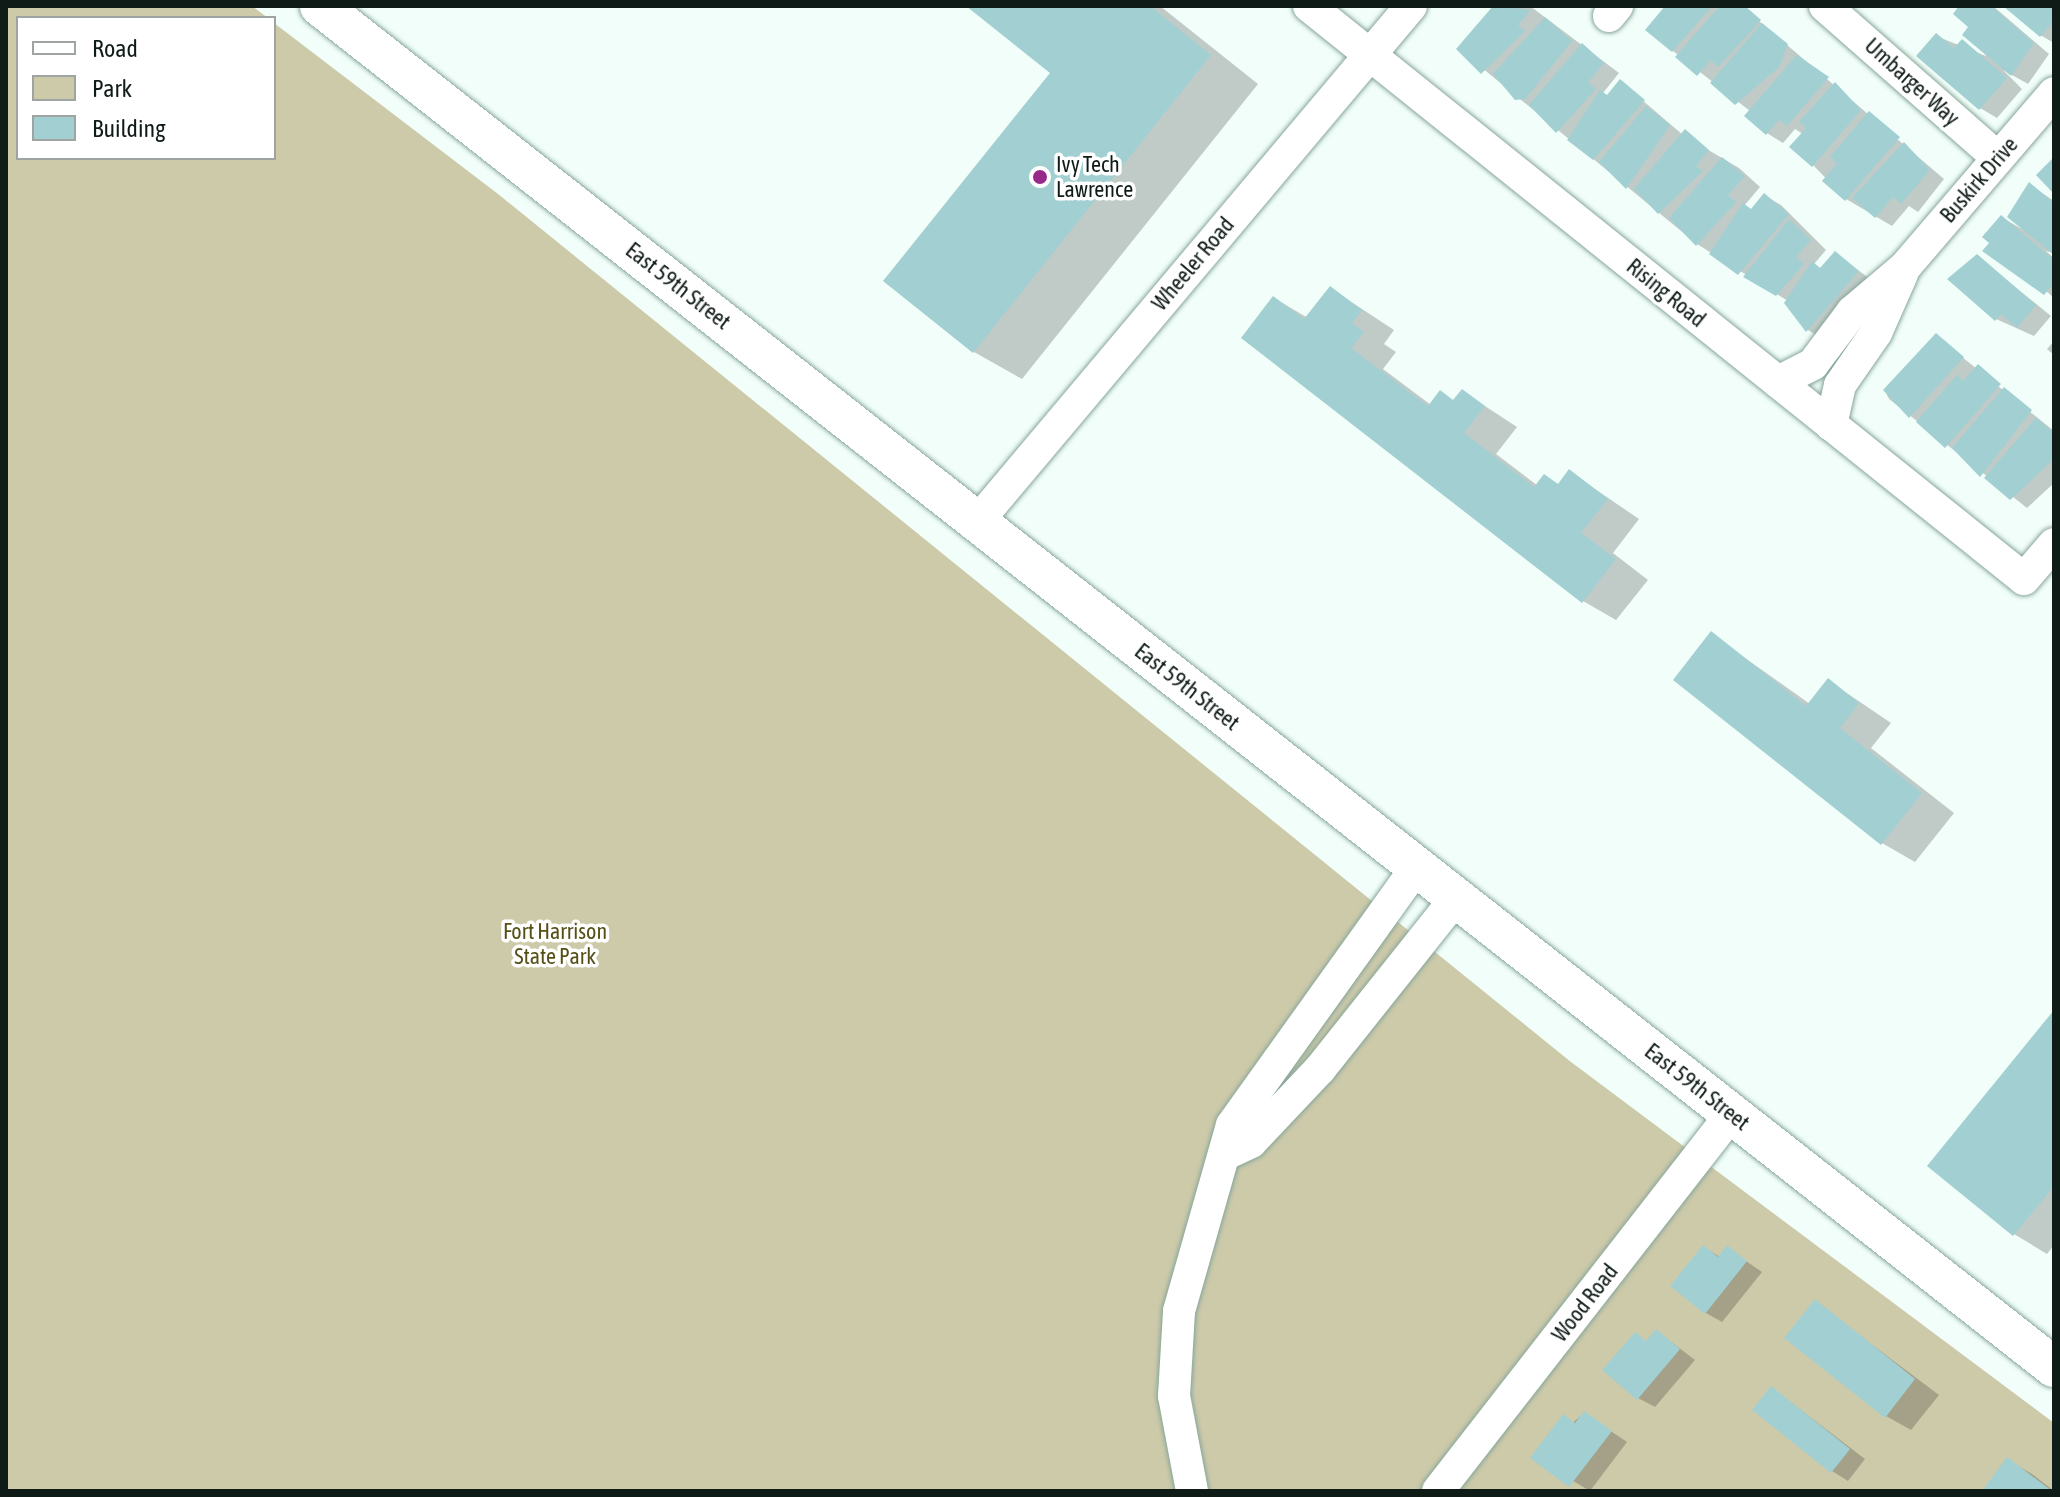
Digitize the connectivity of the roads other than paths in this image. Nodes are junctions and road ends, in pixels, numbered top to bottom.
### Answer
1 (320, 6) edge
2 (1309, 6) edge
3 (1411, 6) edge
4 (1825, 6) edge
5 (1369, 55) junction
6 (2054, 93) edge
7 (1998, 158) junction
8 (1905, 267) junction
9 (1778, 382) junction
10 (1831, 425) junction
11 (977, 522) junction
12 (2054, 544) edge
13 (1417, 867) junction
14 (1456, 898) junction
15 (1732, 1114) junction
16 (1230, 1152) junction
17 (2054, 1367) edge
18 (1192, 1491) edge
19 (1438, 1491) edge

1 - 11 street, East 59th Street
2 - 5 street, Rising Road
3 - 5 street, Wheeler Road
4 - 7 street, Umbarger Way
5 - 9 street, Rising Road
5 - 11 street, Wheeler Road
6 - 7 street, Buskirk Drive
7 - 8 street, Buskirk Drive
8 - 9 street, Buskirk Drive
8 - 10 street, Buskirk Drive
9 - 10 street, Rising Road
10 - 12 street, Rising Road
11 - 13 street, East 59th Street
13 - 14 street, East 59th Street
13 - 16 street
14 - 15 street, East 59th Street
14 - 16 street
15 - 17 street, East 59th Street
15 - 19 street, Wood Road
16 - 18 street

